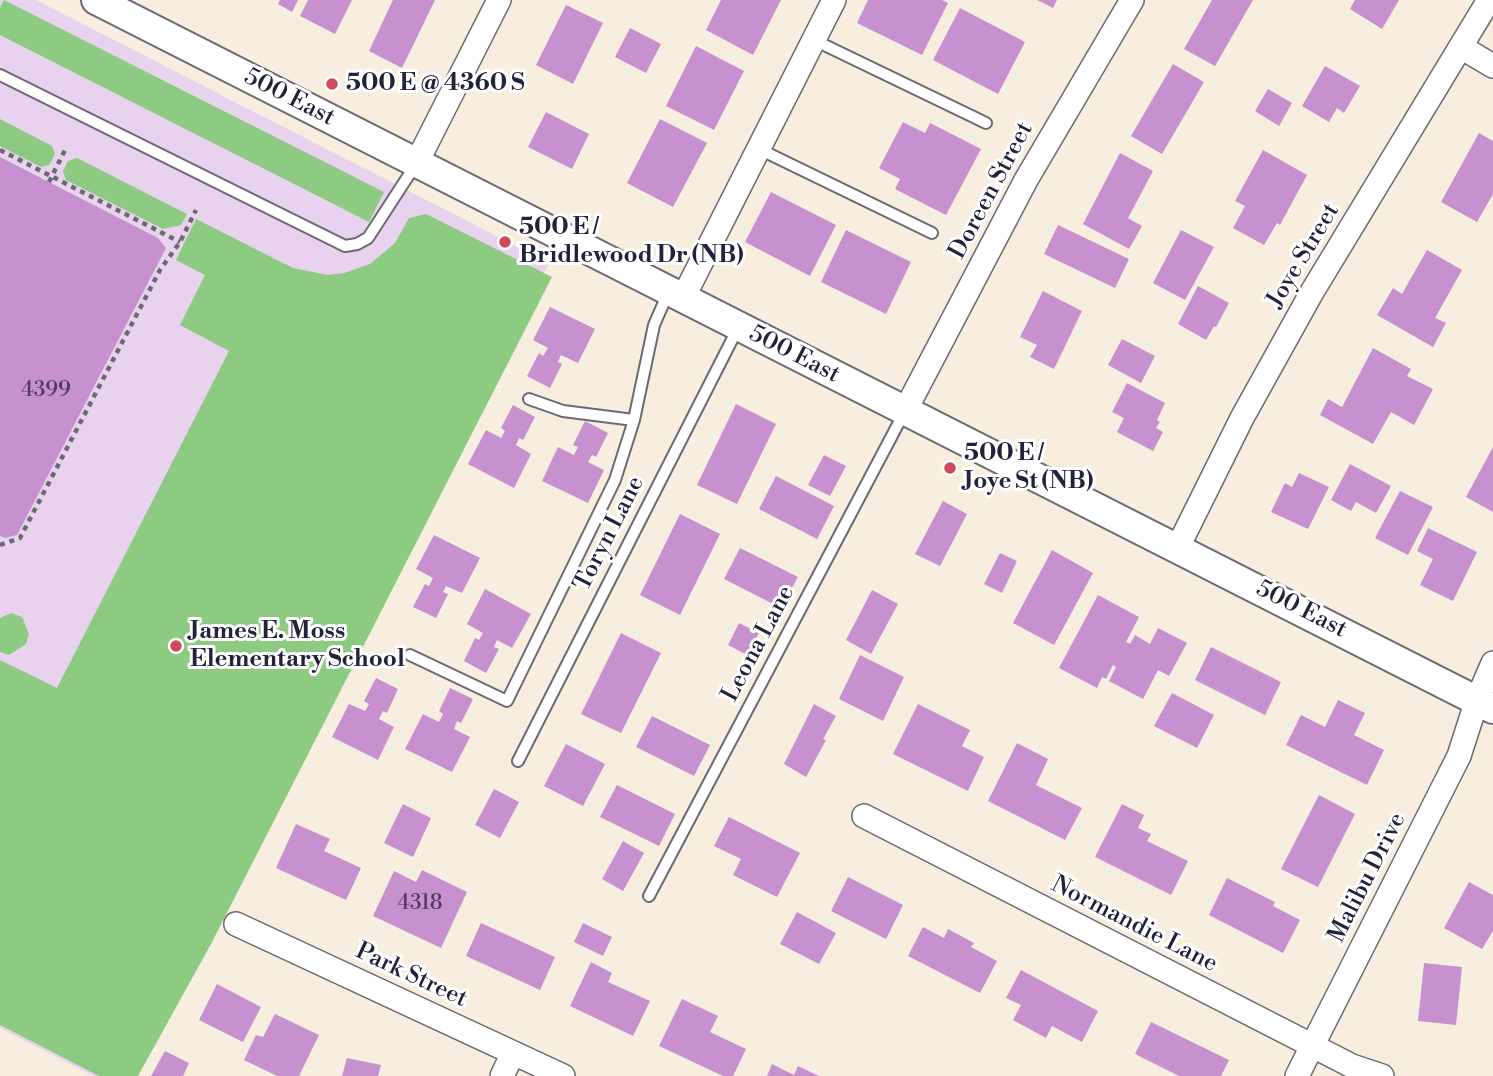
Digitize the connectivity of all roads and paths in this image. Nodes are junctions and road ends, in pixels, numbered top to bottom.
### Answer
1 (96, 0) edge
2 (499, 0) edge
3 (834, 0) edge
4 (1132, 0) edge
5 (1489, 0) edge
6 (814, 40) junction
7 (1461, 47) junction
8 (1493, 66) edge
9 (0, 75) edge
10 (986, 123) dead end
11 (66, 148) dead end
12 (759, 149) junction
13 (0, 150) edge
14 (417, 162) junction
15 (51, 179) junction
16 (195, 211) dead end
17 (932, 233) dead end
18 (180, 242) junction
19 (676, 294) junction
20 (739, 326) junction
21 (529, 399) dead end
22 (905, 411) junction
23 (634, 421) junction
24 (0, 545) edge
25 (1178, 547) junction
26 (410, 655) dead end
27 (1493, 663) edge
28 (1485, 704) edge
29 (518, 761) dead end
30 (864, 816) dead end
31 (649, 896) dead end
32 (236, 924) dead end
33 (1311, 1046) junction
34 (513, 1053) junction
35 (502, 1076) edge
36 (563, 1076) edge
37 (1297, 1076) edge
38 (1382, 1076) edge

1 - 14 street, 500 East
2 - 14 street
3 - 6 street
4 - 22 street, Doreen Street
5 - 7 street, Joye Street
6 - 10 lane
6 - 12 street
7 - 8 street
7 - 25 street, Joye Street
9 - 14 lane
11 - 15 path
12 - 17 lane
12 - 19 street
13 - 15 path
14 - 19 street, 500 East
15 - 18 path
16 - 18 path
18 - 24 path
19 - 20 street, 500 East
19 - 23 lane
20 - 22 street, 500 East
20 - 29 lane, Toryn Lane
21 - 23 lane
22 - 25 street, 500 East
22 - 31 lane, Leona Lane
23 - 26 lane
25 - 28 street, 500 East
27 - 28 street, Malibu Drive
28 - 33 street, Malibu Drive
30 - 33 street, Normandie Lane
32 - 34 street, Park Street
33 - 37 street, Malibu Drive
33 - 38 street, Normandie Lane
34 - 35 street
34 - 36 street, Park Street

